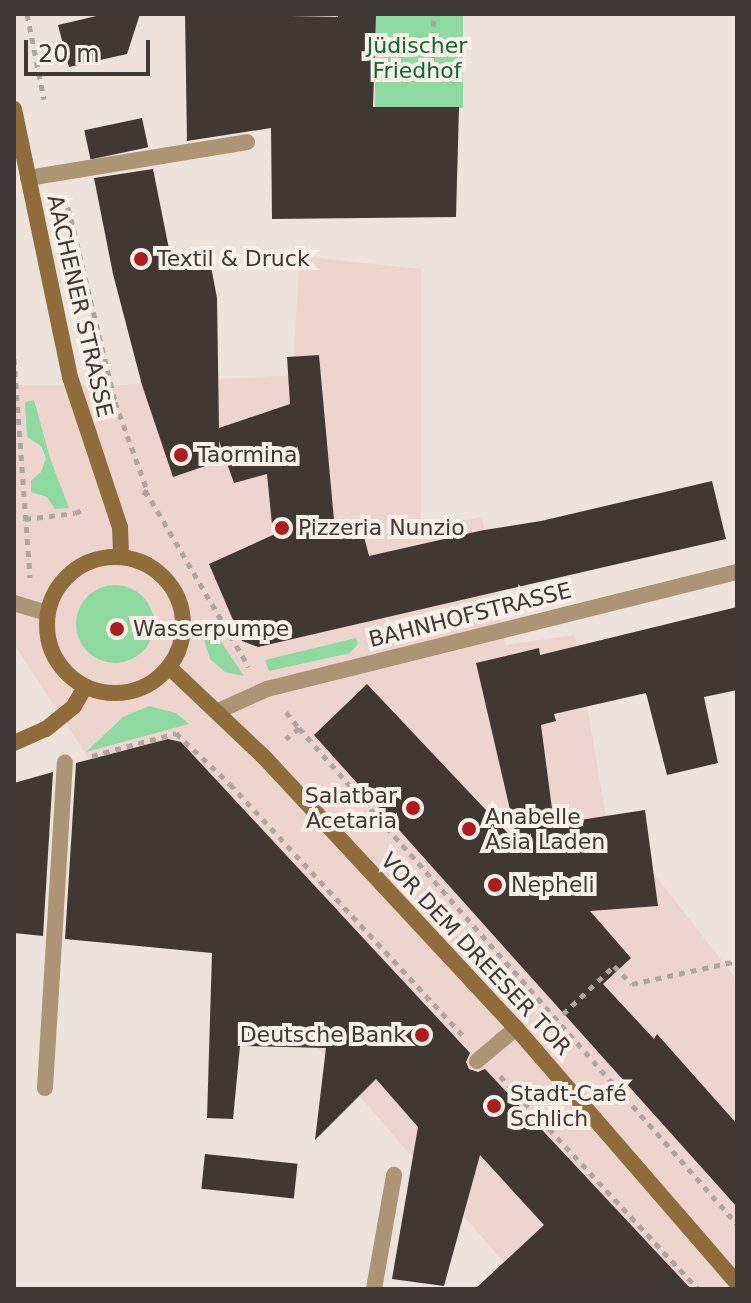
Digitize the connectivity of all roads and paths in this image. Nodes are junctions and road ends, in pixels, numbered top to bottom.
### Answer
1 (27, 14) edge
2 (434, 14) edge
3 (432, 74) dead end
4 (14, 109) edge
5 (47, 114) dead end
6 (247, 142) dead end
7 (59, 171) junction
8 (28, 178) junction
9 (14, 359) edge
10 (147, 490) junction
11 (111, 498) junction
12 (25, 519) junction
13 (121, 557) junction
14 (28, 572) dead end
15 (737, 572) edge
16 (14, 603) edge
17 (47, 613) junction
18 (169, 667) junction
19 (85, 687) junction
20 (267, 689) junction
21 (218, 711) junction
22 (299, 728) dead end
23 (14, 743) edge
24 (73, 761) joint
25 (733, 962) dead end
26 (563, 1014) dead end
27 (516, 1028) junction
28 (480, 1059) junction
29 (45, 1088) dead end
30 (394, 1175) dead end
31 (737, 1224) edge
32 (737, 1283) edge
33 (374, 1289) edge
34 (698, 1289) edge

1 - 5 path
2 - 3 path
4 - 8 main road, AACHENER STRASSE
6 - 7 street
7 - 8 street
7 - 10 path
8 - 11 main road, AACHENER STRASSE
9 - 12 path
10 - 11 path
10 - 20 path
11 - 12 path
11 - 13 main road, AACHENER STRASSE
12 - 14 path
13 - 17 main road
13 - 18 main road
15 - 20 street, BAHNHOFSTRASSE
16 - 17 street
17 - 19 main road
18 - 19 main road
18 - 21 main road, VOR DEM DREESER TOR
19 - 23 main road
20 - 21 street, BAHNHOFSTRASSE
21 - 27 main road, VOR DEM DREESER TOR
22 - 31 path
24 - 28 path
24 - 29 street
25 - 26 path
27 - 28 street
27 - 32 main road, VOR DEM DREESER TOR
28 - 34 path
30 - 33 street

